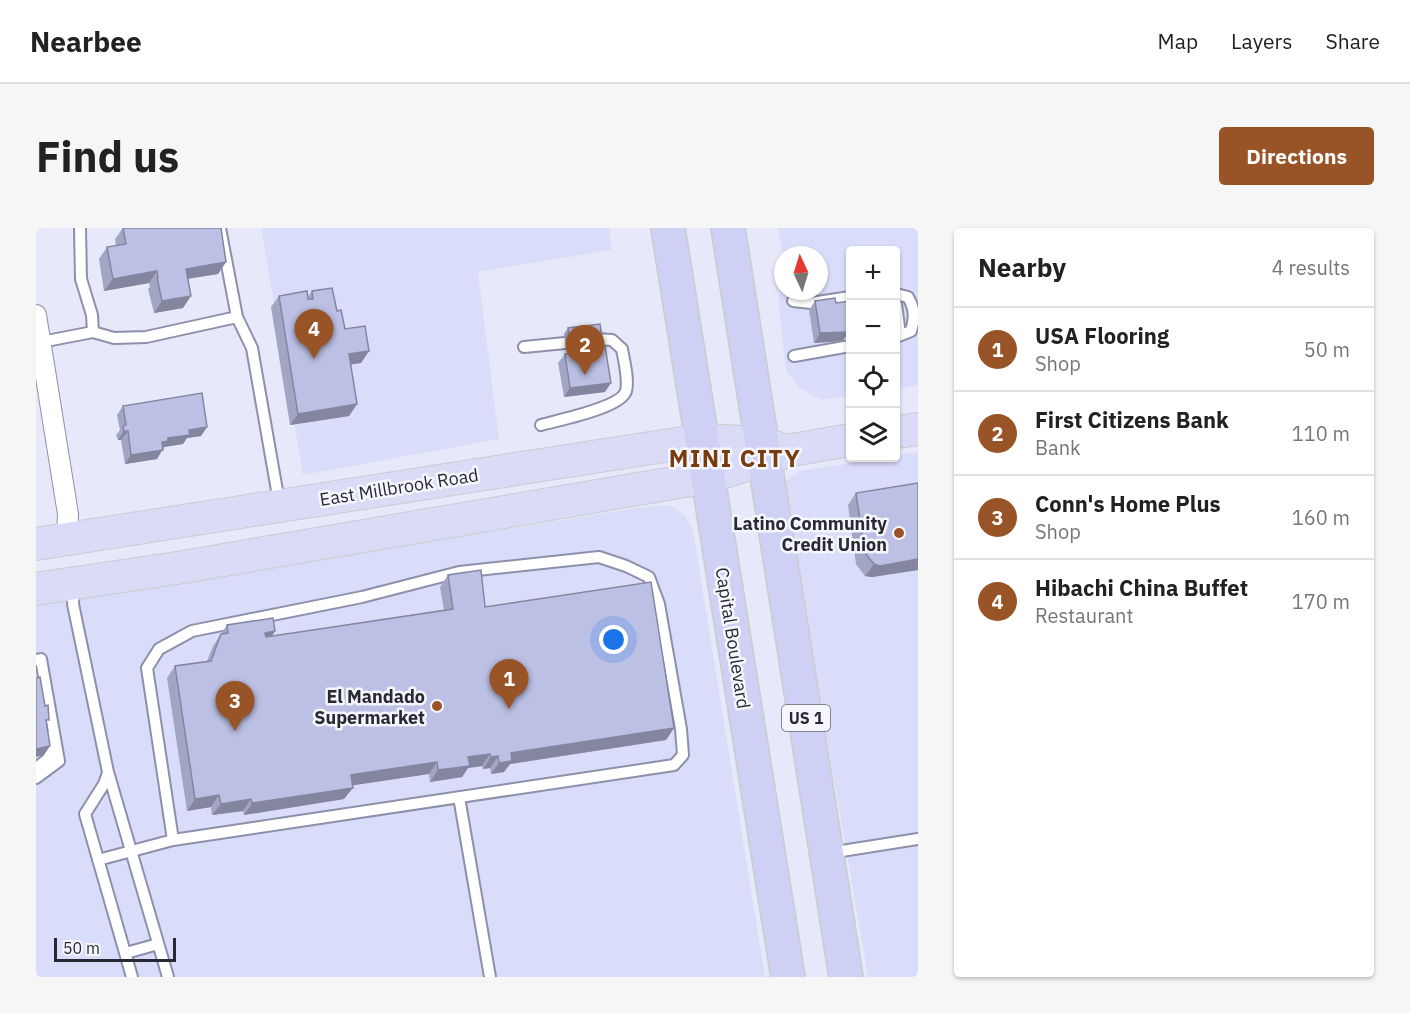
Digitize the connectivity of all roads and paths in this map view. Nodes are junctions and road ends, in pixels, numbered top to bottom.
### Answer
1 (80, 228) edge
2 (220, 228) edge
3 (668, 228) edge
4 (728, 228) edge
5 (900, 295) edge
6 (846, 298) edge
7 (793, 301) dead end
8 (36, 315) edge
9 (237, 317) junction
10 (93, 332) junction
11 (900, 335) edge
12 (597, 339) edge
13 (41, 342) junction
14 (565, 343) dead end
15 (524, 347) dead end
16 (846, 347) edge
17 (794, 356) dead end
18 (541, 425) dead end
19 (918, 429) edge
20 (900, 431) edge
21 (702, 440) junction
22 (846, 441) edge
23 (771, 451) junction
24 (708, 477) junction
25 (280, 506) junction
26 (147, 527) junction
27 (67, 539) junction
28 (36, 544) edge
29 (36, 572) edge
30 (75, 583) junction
31 (36, 589) edge
32 (36, 660) edge
33 (36, 676) edge
34 (36, 768) edge
35 (108, 772) junction
36 (36, 777) edge
37 (459, 797) junction
38 (918, 839) edge
39 (173, 840) junction
40 (132, 851) junction
41 (828, 854) junction
42 (98, 860) junction
43 (158, 944) junction
44 (126, 953) junction
45 (132, 977) edge
46 (168, 977) edge
47 (490, 977) edge
48 (788, 977) edge
49 (846, 977) edge

1 - 10 lane
2 - 9 lane
3 - 21 highway, Capital Boulevard
4 - 23 highway, US 1
5 - 11 lane
6 - 7 lane
8 - 13 street
9 - 10 lane
9 - 25 lane
10 - 13 lane
12 - 18 lane
13 - 27 street
14 - 15 lane
16 - 17 lane
19 - 20 main road
21 - 23 main road, East Millbrook Road
21 - 24 highway, Capital Boulevard
21 - 25 main road, East Millbrook Road
22 - 23 main road
23 - 24 main road
23 - 41 highway, US 1
24 - 30 main road
24 - 48 highway, Capital Boulevard
25 - 26 main road, East Millbrook Road
26 - 27 main road, East Millbrook Road
26 - 30 main road
27 - 28 main road, East Millbrook Road
27 - 29 main road
30 - 31 main road
30 - 35 lane
32 - 36 lane
33 - 34 lane
35 - 40 lane
35 - 42 lane
37 - 39 lane
37 - 39 lane
37 - 47 lane
38 - 41 lane
39 - 40 lane
40 - 42 lane
40 - 43 lane
41 - 49 highway, US 1
42 - 44 lane
43 - 44 lane
43 - 46 lane
44 - 45 lane

